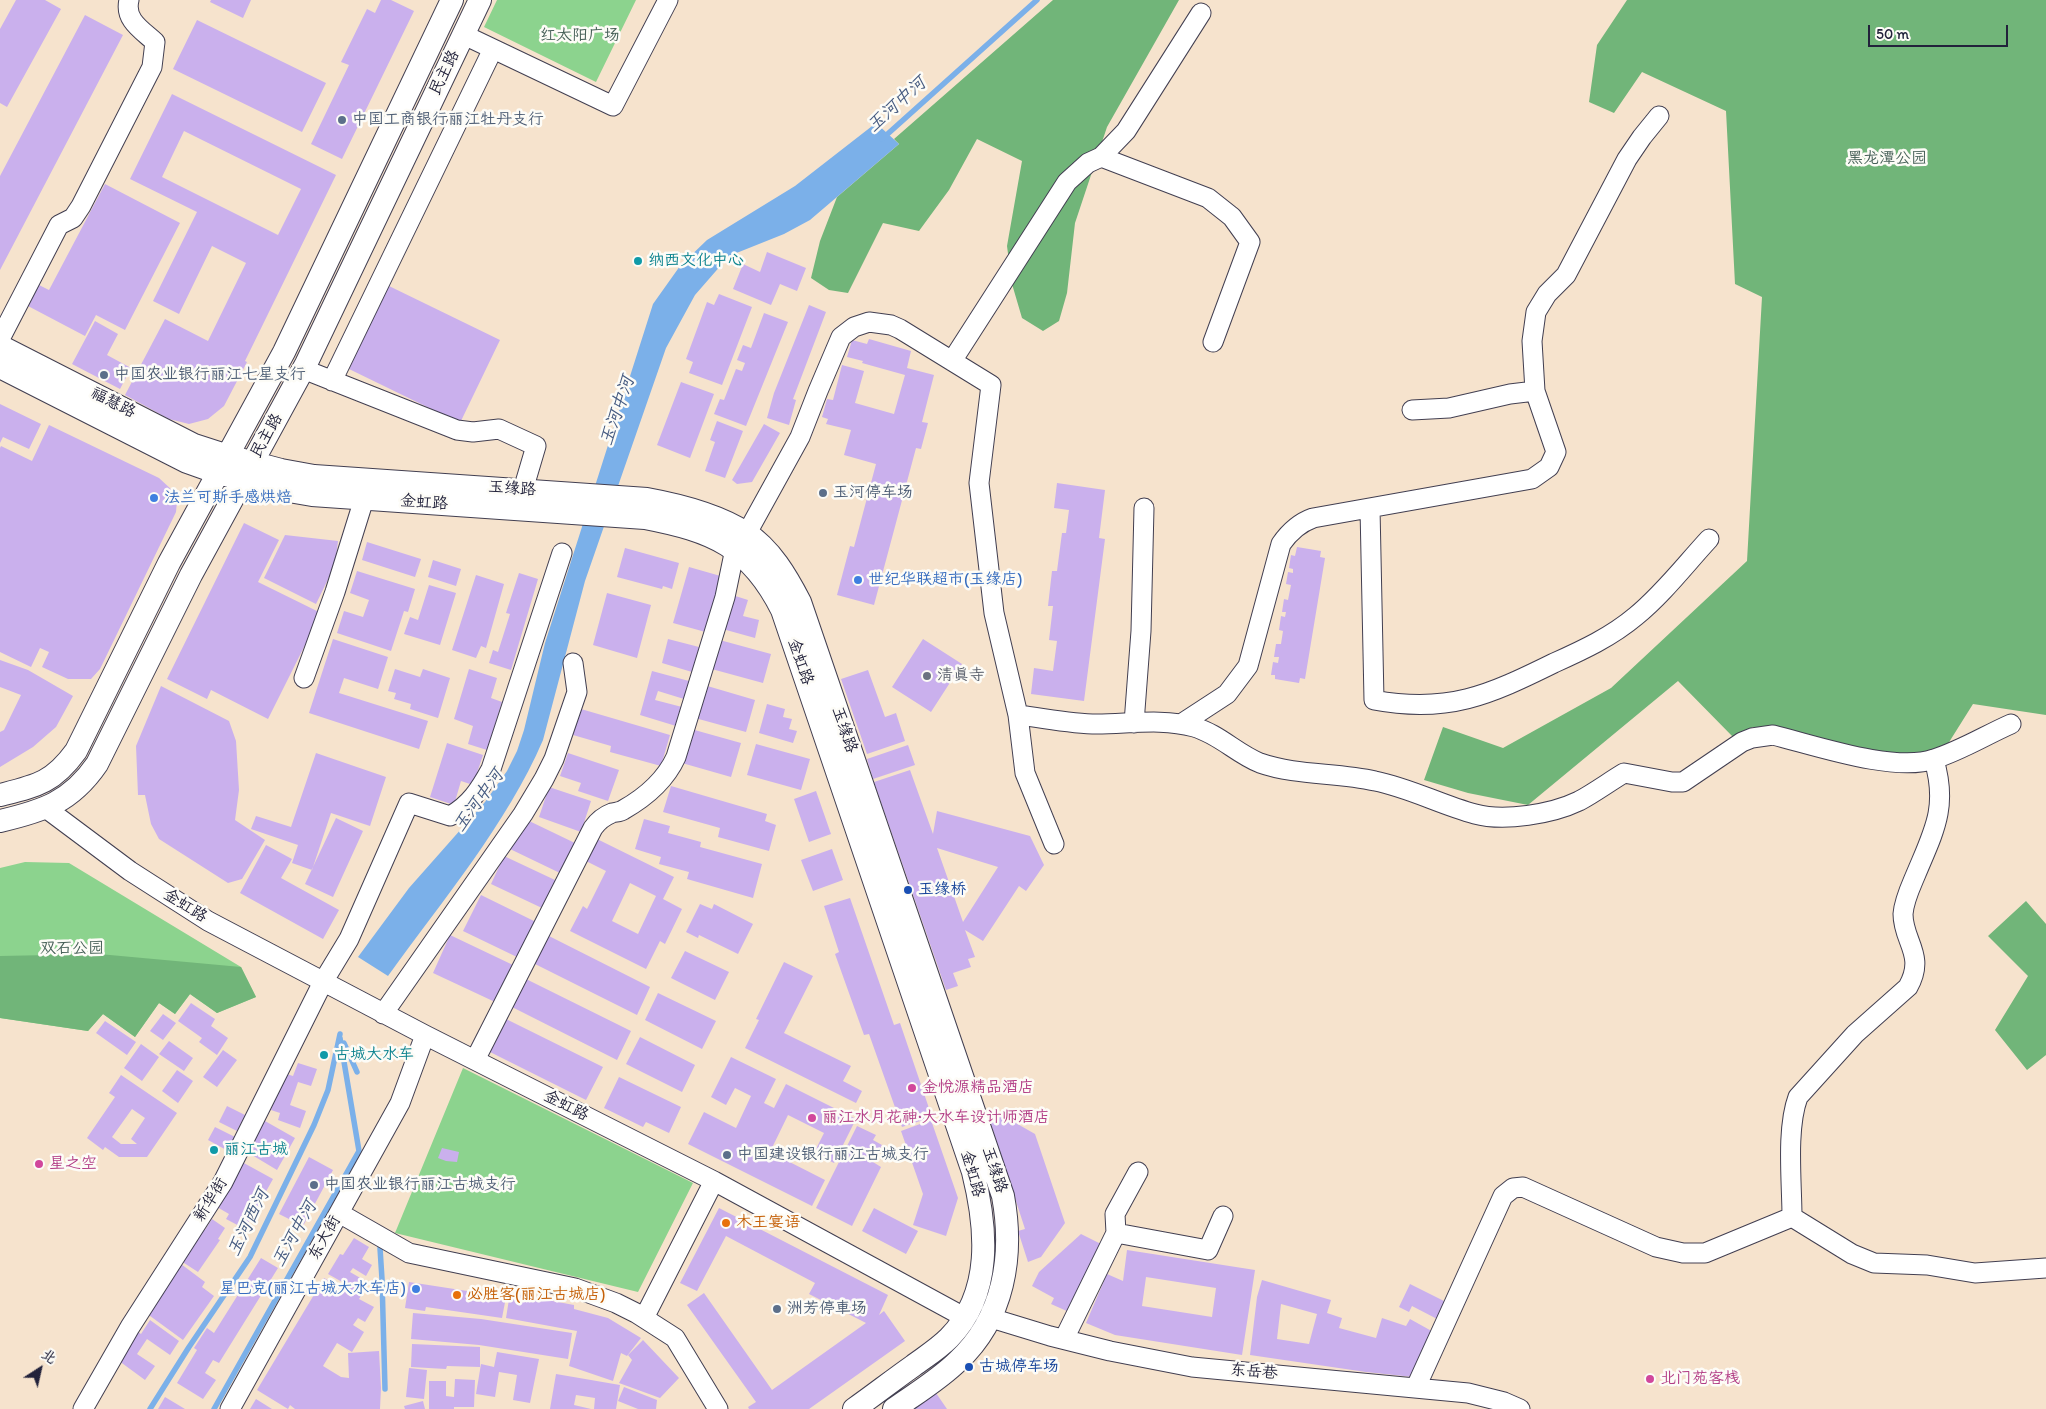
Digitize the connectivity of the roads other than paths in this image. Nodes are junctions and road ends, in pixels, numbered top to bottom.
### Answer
1 (129, 0) edge
2 (480, 0) edge
3 (668, 0) edge
4 (449, 1) edge
5 (1201, 13) dead end
6 (464, 35) junction
7 (493, 49) junction
8 (1659, 116) dead end
9 (1101, 157) junction
10 (6, 312) edge
11 (0, 339) edge
12 (1214, 342) dead end
13 (0, 346) edge
14 (952, 361) junction
15 (0, 367) edge
16 (303, 369) junction
17 (332, 381) junction
18 (1535, 391) junction
19 (1412, 410) dead end
20 (223, 465) junction
21 (248, 472) junction
22 (364, 499) junction
23 (520, 500) junction
24 (1144, 508) dead end
25 (1370, 508) junction
26 (1709, 539) dead end
27 (741, 541) junction
28 (562, 553) dead end
29 (573, 663) dead end
30 (304, 678) dead end
31 (1018, 715) junction
32 (1134, 723) junction
33 (1180, 724) junction
34 (2011, 724) dead end
35 (1934, 760) junction
36 (0, 795) edge
37 (47, 809) junction
38 (0, 821) edge
39 (1054, 844) dead end
40 (328, 984) junction
41 (380, 1012) junction
42 (424, 1035) junction
43 (475, 1060) junction
44 (1138, 1172) dead end
45 (714, 1181) junction
46 (338, 1213) junction
47 (1223, 1216) dead end
48 (1792, 1217) junction
49 (1116, 1233) junction
50 (2046, 1268) edge
51 (644, 1318) junction
52 (964, 1318) junction
53 (990, 1318) junction
54 (1064, 1339) junction
55 (1416, 1387) junction
56 (83, 1409) edge
57 (230, 1409) edge
58 (718, 1409) edge
59 (854, 1409) edge
60 (894, 1409) edge
61 (1520, 1409) edge

1 - 10 street
2 - 6 main road, 民主路
3 - 7 street
4 - 20 main road, 民主路
5 - 9 street
6 - 7 street
6 - 16 main road, 民主路
7 - 17 street
8 - 18 street
9 - 12 street
9 - 14 street
10 - 11 street
13 - 20 main road, 福慧路
14 - 27 street
14 - 31 street
15 - 20 main road, 福慧路
16 - 17 street
16 - 21 main road, 民主路
17 - 23 street
18 - 19 street
18 - 25 street
20 - 21 main road, 金虹路
20 - 36 main road, 民主路
21 - 22 main road, 金虹路
21 - 23 main road, 玉缘路
21 - 37 main road, 民主路
22 - 23 main road, 金虹路
22 - 30 street
23 - 27 main road, 金虹路
24 - 32 street
25 - 26 street
25 - 33 street
27 - 43 street
27 - 52 main road, 金虹路
27 - 53 main road, 玉缘路
28 - 40 street, 新华街
29 - 41 street
31 - 32 street
31 - 39 street
32 - 33 street
33 - 35 street
34 - 35 street
35 - 48 street
37 - 38 main road, 民主路
37 - 40 street, 金虹路
40 - 41 street, 金虹路
40 - 56 street, 新华街
41 - 42 street, 金虹路
42 - 43 street, 金虹路
42 - 46 street, 东大街
43 - 45 street, 金虹路
44 - 49 street
45 - 51 street
45 - 52 street, 金虹路
46 - 51 street
46 - 57 street, 东大街
47 - 49 street
48 - 50 street
48 - 55 street
49 - 54 street
51 - 58 street
52 - 59 main road, 金虹路
53 - 54 street, 东岳巷
53 - 60 main road, 玉缘路
54 - 55 street, 东岳巷
55 - 61 street, 东岳巷

